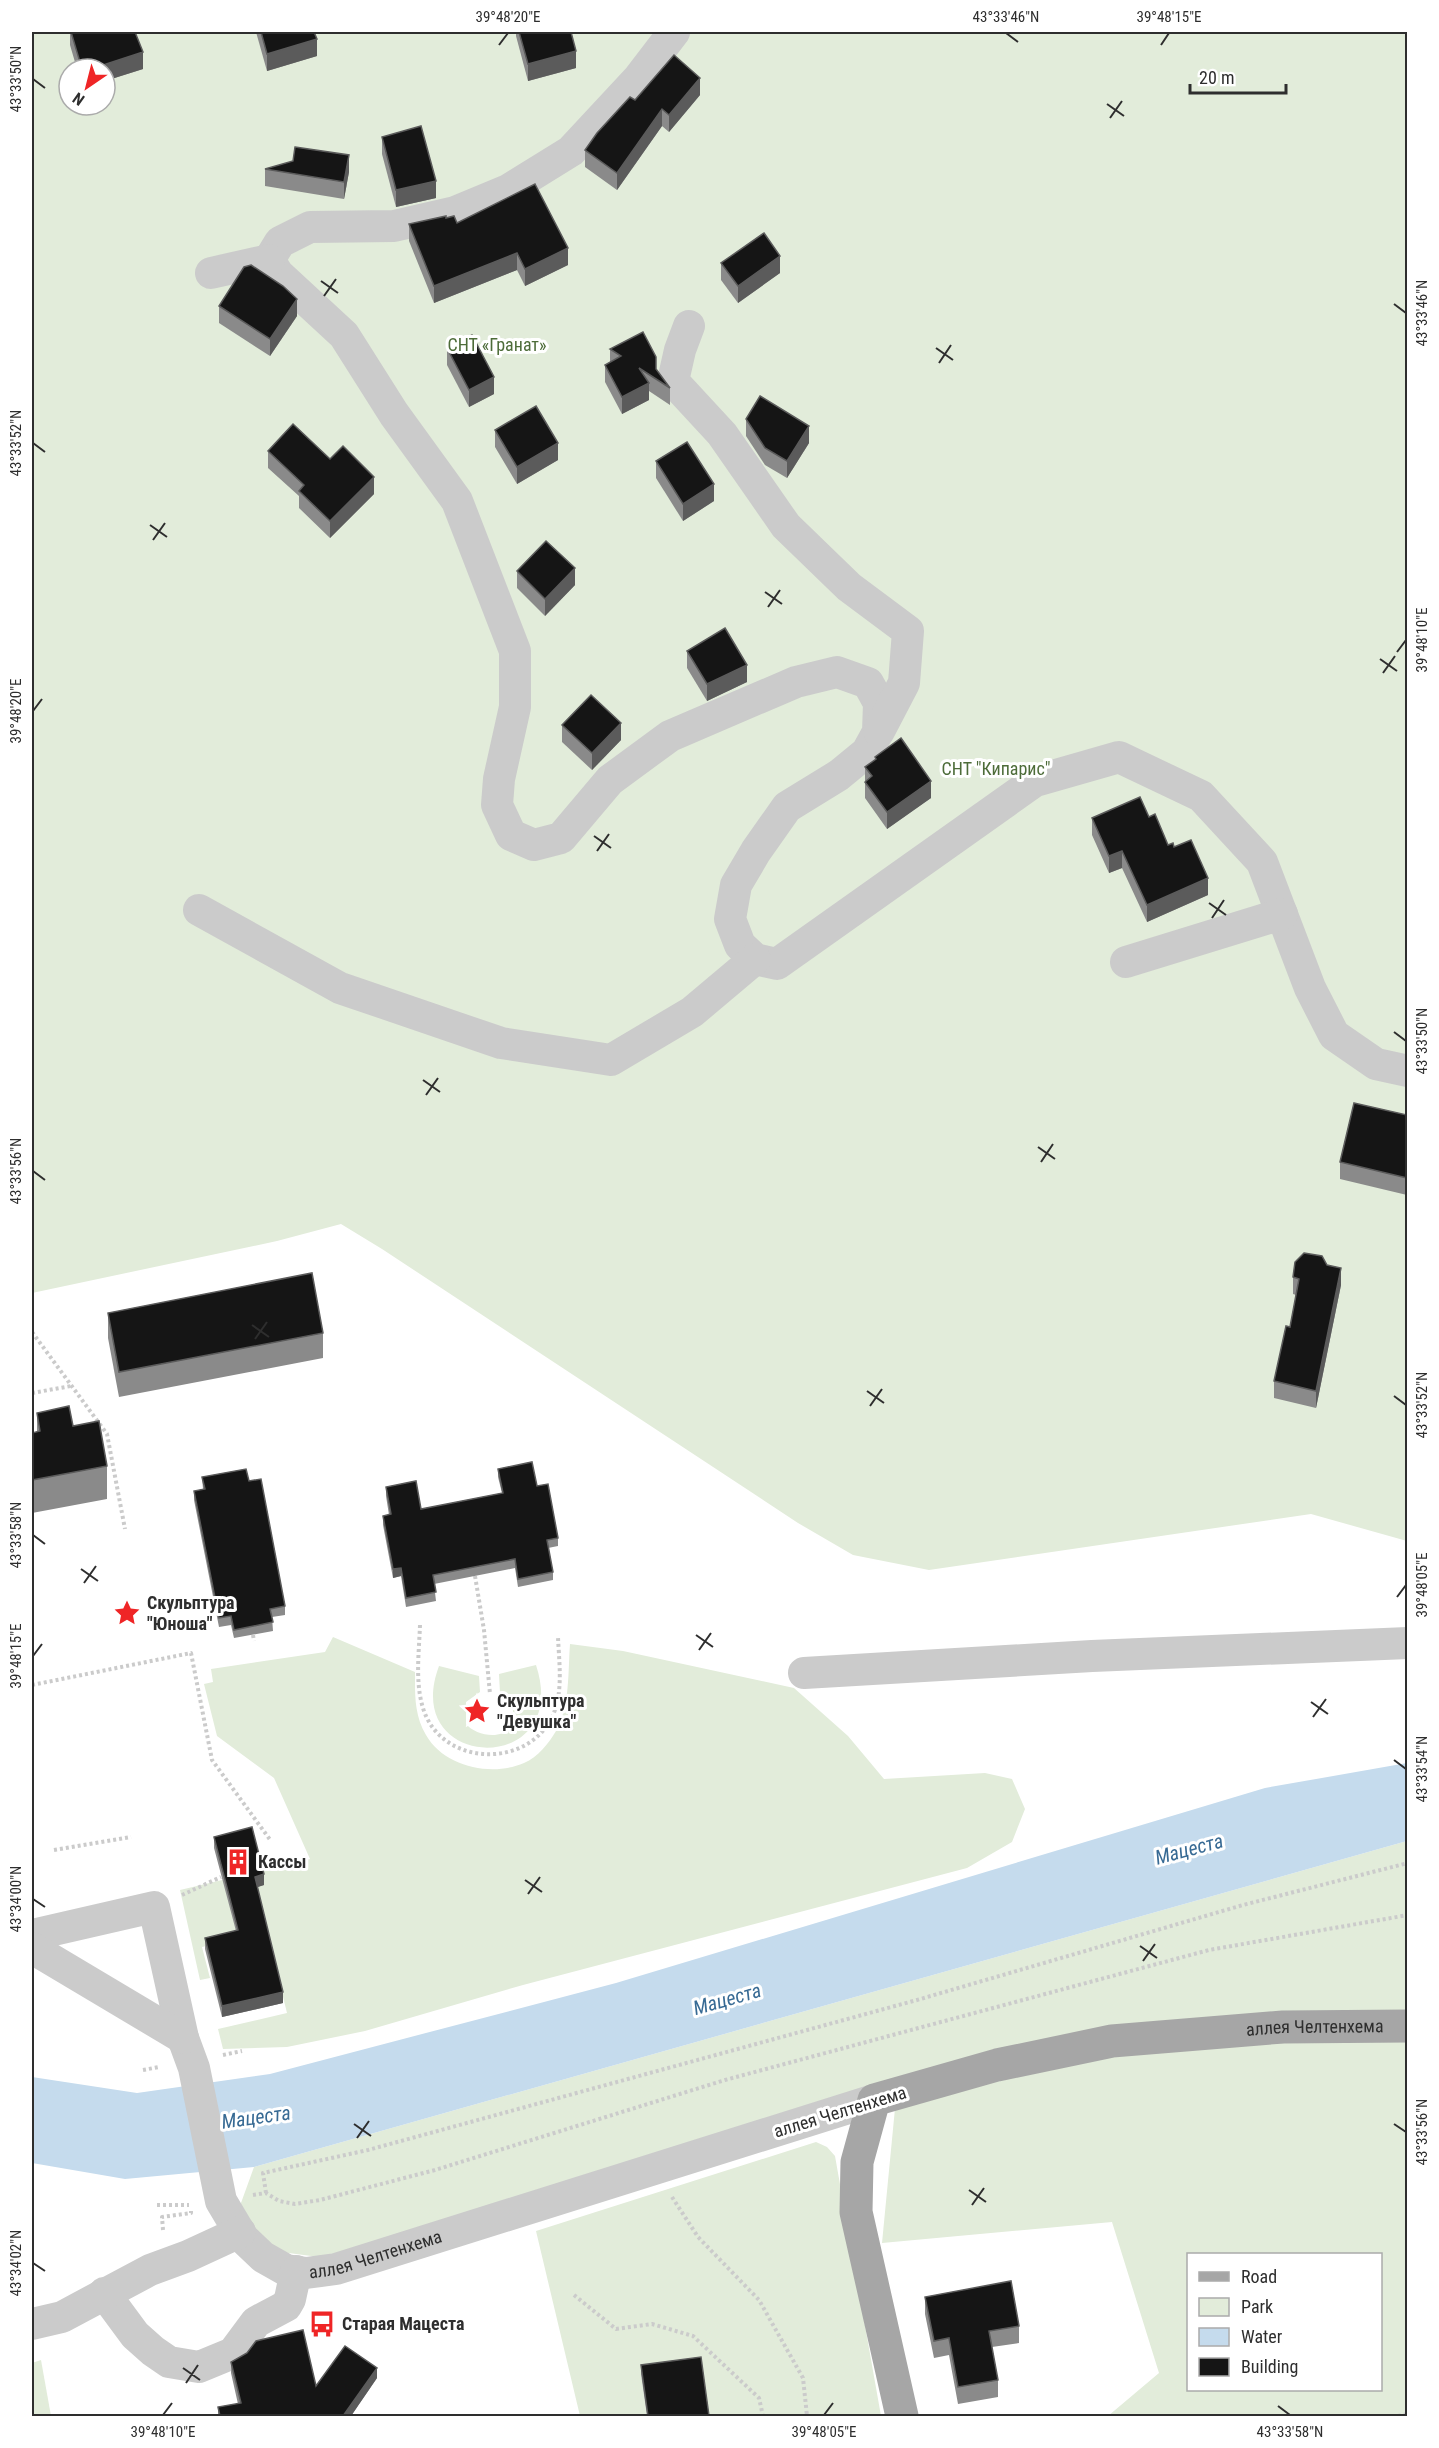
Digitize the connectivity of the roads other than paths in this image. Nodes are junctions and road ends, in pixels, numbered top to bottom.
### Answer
1 (674, 32) edge
2 (269, 260) junction
3 (211, 273) dead end
4 (688, 326) dead end
5 (878, 732) junction
6 (199, 910) dead end
7 (1282, 914) junction
8 (755, 959) junction
9 (1126, 962) dead end
10 (1407, 1071) edge
11 (1407, 1643) edge
12 (804, 1673) dead end
13 (32, 1935) edge
14 (32, 1947) edge
15 (1407, 2026) edge
16 (183, 2038) junction
17 (874, 2100) junction
18 (240, 2232) junction
19 (291, 2271) junction
20 (104, 2294) junction
21 (32, 2324) edge
22 (902, 2416) edge

1 - 2 street
2 - 3 street
2 - 5 street
4 - 5 street
5 - 8 street
6 - 8 street
7 - 8 street
7 - 9 street
7 - 10 street
11 - 12 street
13 - 16 street
14 - 16 street
15 - 17 main road, аллея Челтенхема
16 - 18 street
17 - 19 street, аллея Челтенхема
17 - 22 main road
18 - 19 street
18 - 20 street
19 - 20 street
20 - 21 street

